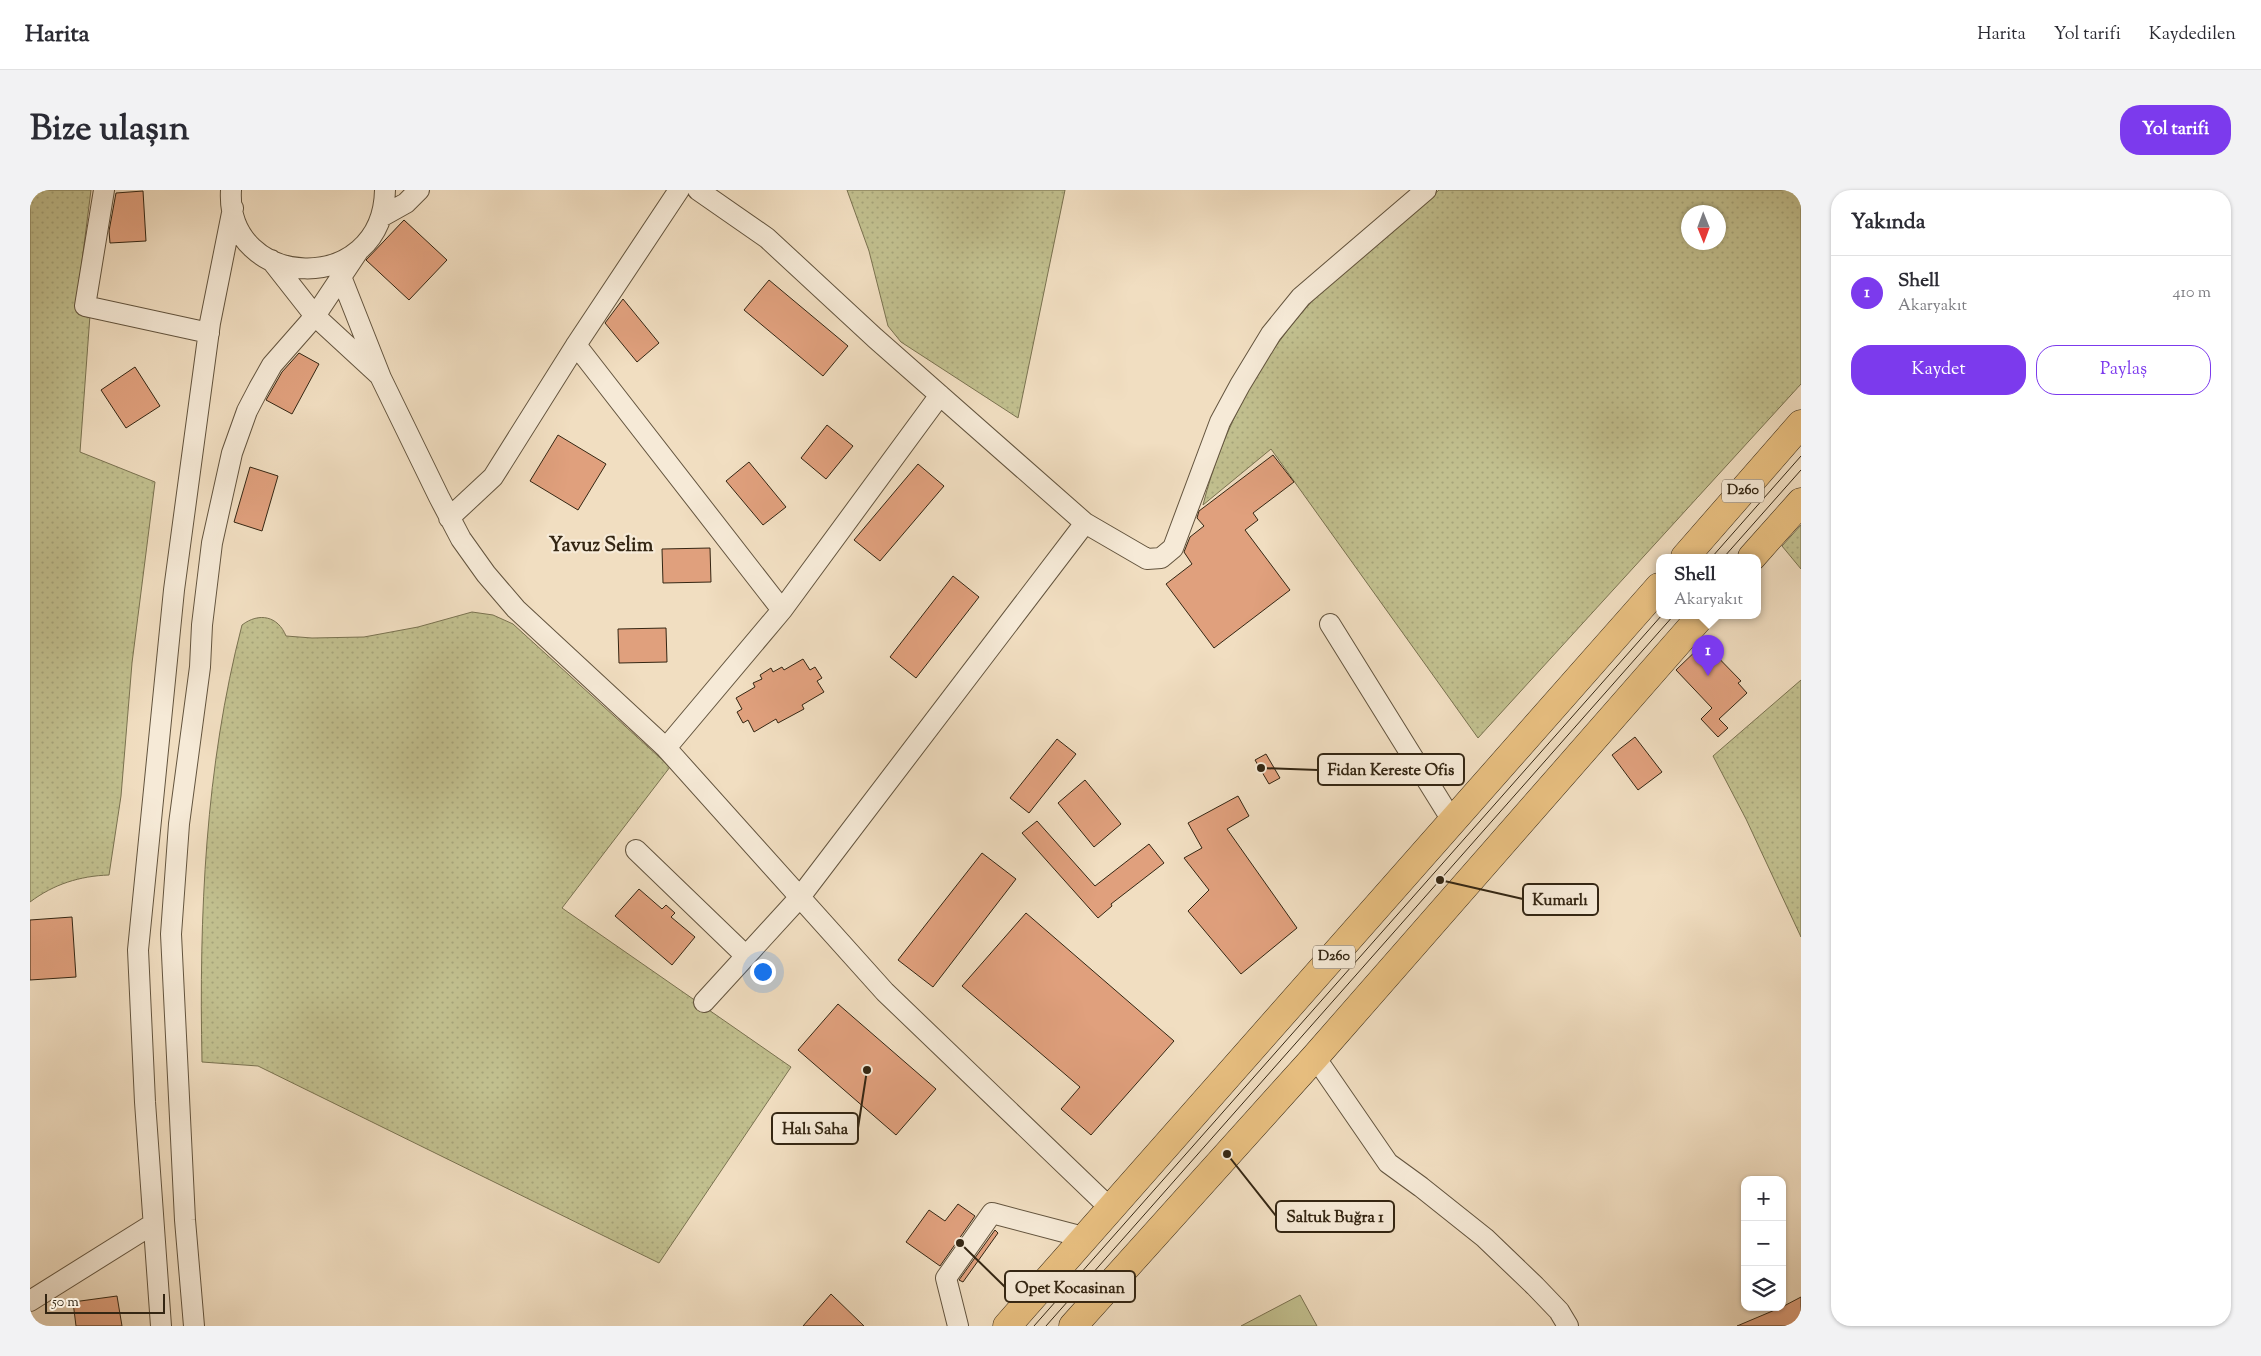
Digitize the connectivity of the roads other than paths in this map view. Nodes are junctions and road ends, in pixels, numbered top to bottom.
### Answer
1 (104, 190) edge
2 (384, 190) edge
3 (419, 190) edge
4 (678, 190) edge
5 (698, 190) edge
6 (1426, 190) edge
7 (232, 199) edge
8 (381, 217) junction
9 (271, 260) junction
10 (339, 270) junction
11 (315, 316) junction
12 (209, 333) junction
13 (576, 345) junction
14 (382, 378) junction
15 (940, 395) junction
16 (1801, 424) edge
17 (1801, 502) edge
18 (449, 518) junction
19 (1085, 523) junction
20 (1688, 554) edge
21 (1755, 554) edge
22 (1656, 589) edge
23 (782, 610) junction
24 (1698, 619) edge
25 (1330, 624) dead end
26 (666, 748) junction
27 (1453, 822) junction
28 (636, 850) dead end
29 (800, 897) junction
30 (746, 956) junction
31 (704, 1002) dead end
32 (1315, 1057) junction
33 (1111, 1209) junction
34 (154, 1224) junction
35 (1087, 1238) junction
36 (30, 1301) edge
37 (161, 1326) edge
38 (194, 1326) edge
39 (958, 1326) edge
40 (1007, 1326) edge
41 (1073, 1326) edge
42 (1568, 1326) edge

1 - 12 street
2 - 8 street
3 - 8 street
4 - 13 street
5 - 15 street
6 - 19 street
7 - 9 street
7 - 12 street
8 - 10 street
9 - 10 street
9 - 11 street
10 - 11 street
10 - 14 street
11 - 14 street
11 - 38 street
12 - 34 street
13 - 18 street
13 - 23 street
14 - 18 street
15 - 19 street
15 - 23 street
16 - 20 highway, D260
17 - 21 highway
18 - 26 street
19 - 29 street
22 - 27 highway, D260
23 - 26 street
24 - 32 highway
25 - 27 street
26 - 29 street
27 - 33 highway, D260
28 - 30 street
29 - 30 street
29 - 33 street
30 - 31 street
32 - 41 highway
32 - 42 street
33 - 35 highway, D260
34 - 36 street
34 - 37 street
35 - 39 street
35 - 40 highway, D260

